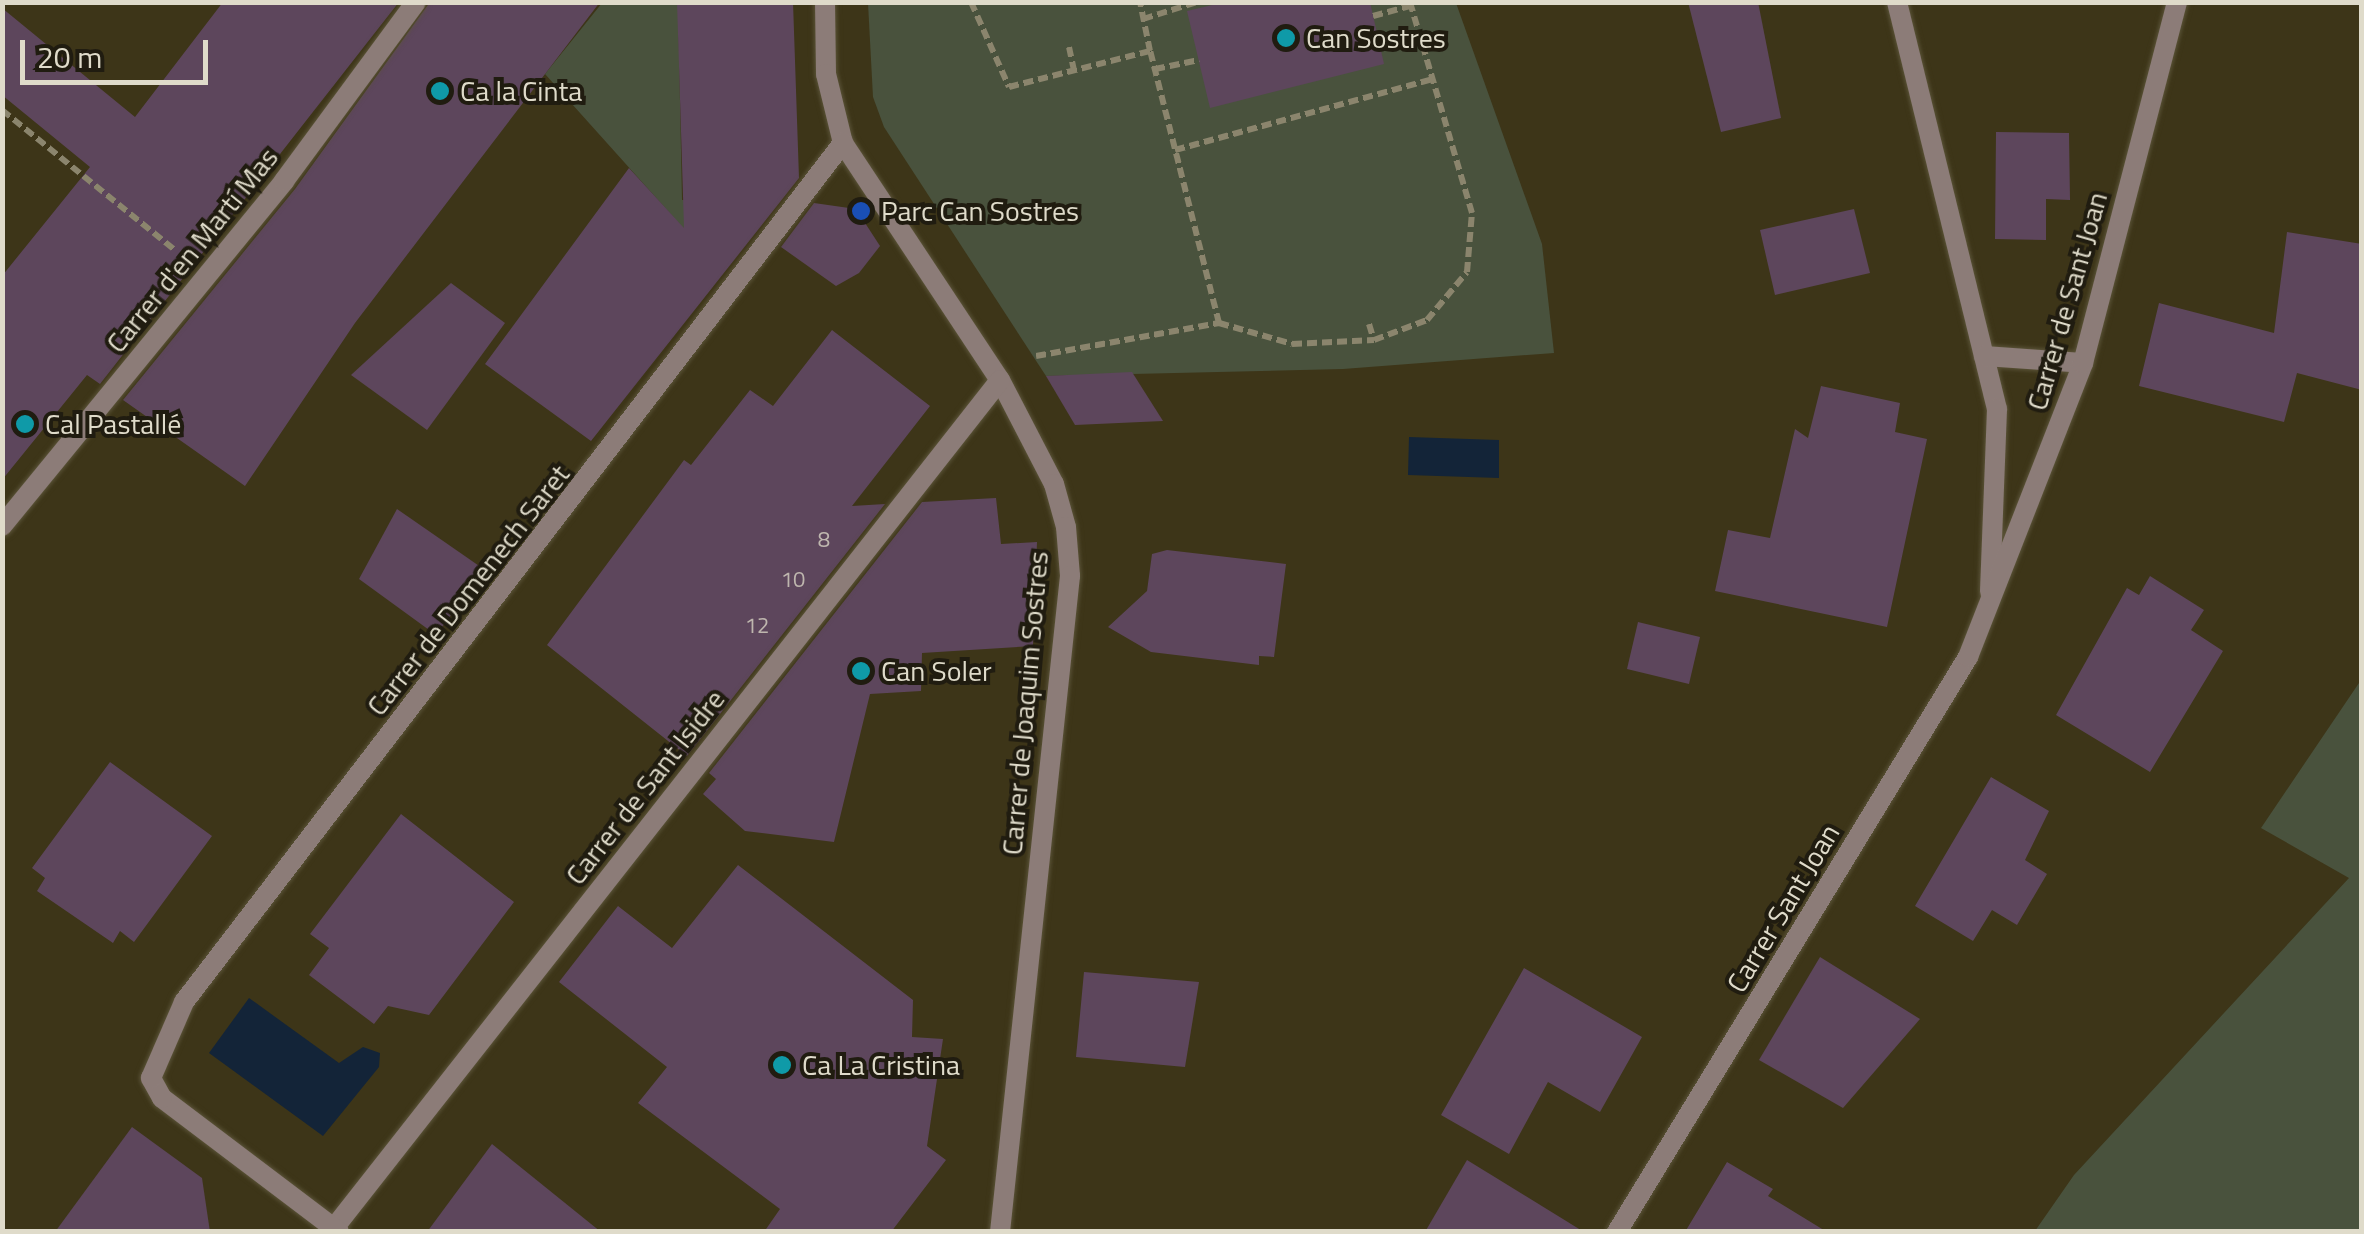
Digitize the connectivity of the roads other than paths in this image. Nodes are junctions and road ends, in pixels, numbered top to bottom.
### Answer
1 (416, 2) edge
2 (825, 2) edge
3 (1896, 2) edge
4 (2176, 2) edge
5 (843, 143) junction
6 (1984, 356) junction
7 (2083, 363) junction
8 (1000, 380) junction
9 (2, 526) edge
10 (1989, 609) junction
11 (336, 1230) edge
12 (1000, 1232) edge
13 (1617, 1232) edge

1 - 9 street, Carrer d'en Martí Mas
2 - 5 street, Carrer de Joaquim Sostres
3 - 6 street
4 - 7 street, Carrer de Sant Joan
5 - 8 street, Carrer de Joaquim Sostres
5 - 11 street, Carrer de Domenech Saret
6 - 7 street
6 - 10 street
7 - 10 street, Carrer de Sant Joan
8 - 11 street, Carrer de Sant Isidre
8 - 12 street, Carrer de Joaquim Sostres
10 - 13 street, Carrer Sant Joan

